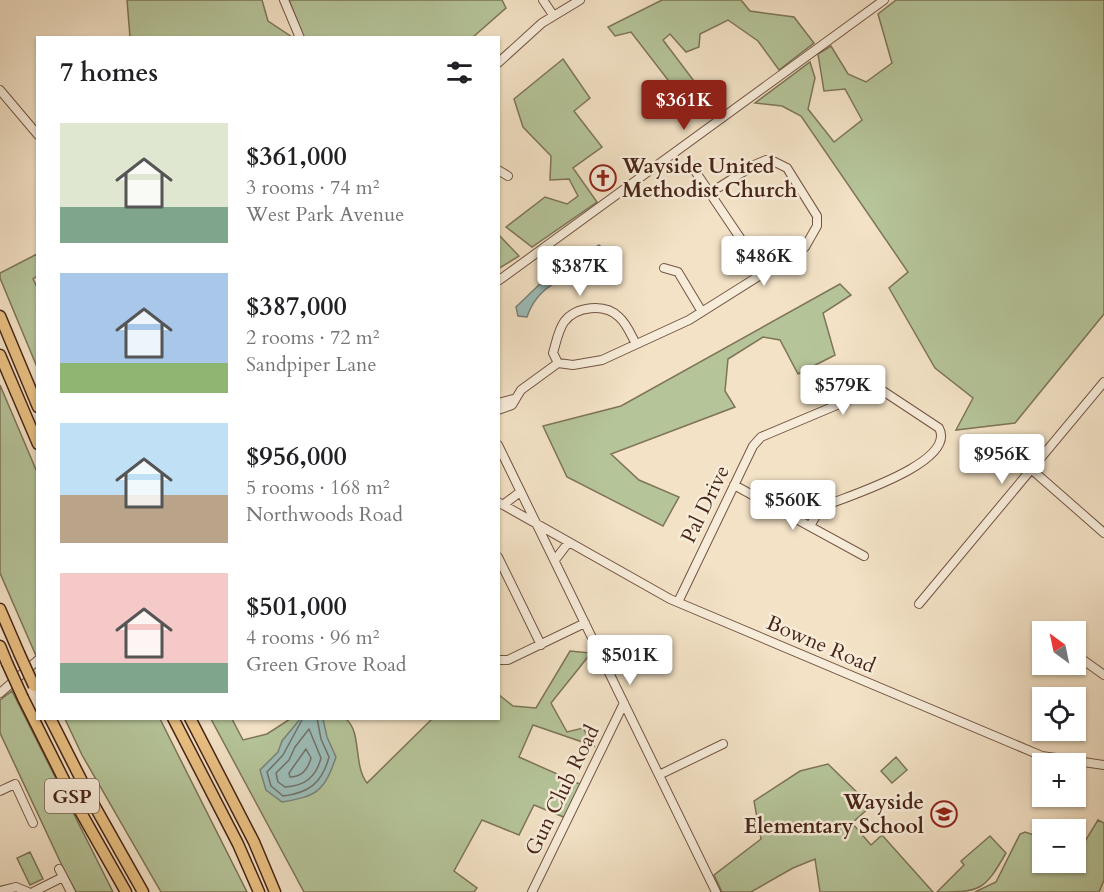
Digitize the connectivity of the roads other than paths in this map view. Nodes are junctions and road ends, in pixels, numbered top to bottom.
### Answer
1 (284, 0) edge
2 (543, 0) edge
3 (580, 0) edge
4 (884, 0) edge
5 (553, 15) junction
6 (299, 36) edge
7 (500, 61) edge
8 (0, 90) edge
9 (36, 133) edge
10 (693, 168) dead end
11 (500, 171) edge
12 (508, 176) dead end
13 (710, 193) junction
14 (664, 268) dead end
15 (763, 272) junction
16 (500, 280) edge
17 (702, 312) junction
18 (0, 316) edge
19 (636, 344) junction
20 (0, 355) edge
21 (558, 363) junction
22 (1104, 381) edge
23 (513, 399) junction
24 (36, 402) edge
25 (500, 402) edge
26 (500, 409) edge
27 (36, 439) edge
28 (500, 449) edge
29 (1031, 468) junction
30 (734, 485) junction
31 (520, 492) junction
32 (500, 504) edge
33 (1104, 521) edge
34 (536, 525) junction
35 (810, 526) junction
36 (1101, 531) edge
37 (568, 543) junction
38 (864, 556) dead end
39 (555, 560) junction
40 (500, 561) edge
41 (678, 602) junction
42 (920, 604) dead end
43 (0, 609) edge
44 (585, 622) junction
45 (541, 645) junction
46 (0, 646) edge
47 (500, 660) edge
48 (36, 662) edge
49 (1086, 664) edge
50 (1104, 675) edge
51 (36, 689) edge
52 (0, 693) edge
53 (624, 703) junction
54 (51, 720) edge
55 (174, 720) edge
56 (191, 720) edge
57 (723, 744) dead end
58 (1104, 765) edge
59 (659, 775) junction
60 (0, 791) edge
61 (33, 823) dead end
62 (59, 869) dead end
63 (63, 877) junction
64 (12, 890) edge
65 (0, 891) edge
66 (28, 892) edge
67 (33, 892) edge
68 (71, 892) edge
69 (126, 892) edge
70 (144, 892) edge
71 (259, 892) edge
72 (275, 892) edge
73 (532, 892) edge
74 (716, 892) edge

1 - 6 street
2 - 5 street
3 - 5 street
4 - 16 street
5 - 7 street
8 - 9 street
10 - 13 street
11 - 12 street
13 - 15 street
13 - 15 street
14 - 17 street
15 - 17 street
17 - 19 street
18 - 24 highway
19 - 21 street
19 - 21 street
20 - 27 highway
21 - 23 street
22 - 29 street
23 - 25 street
23 - 26 street
28 - 31 street
29 - 36 street
29 - 42 street
30 - 35 street
30 - 35 street, Pal Drive
30 - 41 street, Pal Drive
31 - 32 street
31 - 34 street
32 - 34 street, Bowne Road
33 - 36 street
34 - 37 street, Bowne Road
34 - 39 street
35 - 38 street
37 - 39 street
37 - 41 street, Bowne Road
39 - 44 street
40 - 45 street
41 - 58 street, Bowne Road
43 - 51 highway, bridge
44 - 45 street
44 - 53 street
45 - 47 street
46 - 69 highway, GSP, bridge
48 - 52 street
49 - 50 street
53 - 59 street
53 - 73 street, Gun Club Road
54 - 70 highway, GSP
55 - 71 highway
56 - 72 highway
57 - 59 street
59 - 74 street
60 - 61 street
62 - 63 street
63 - 67 street
63 - 68 street
64 - 65 street
64 - 66 street

